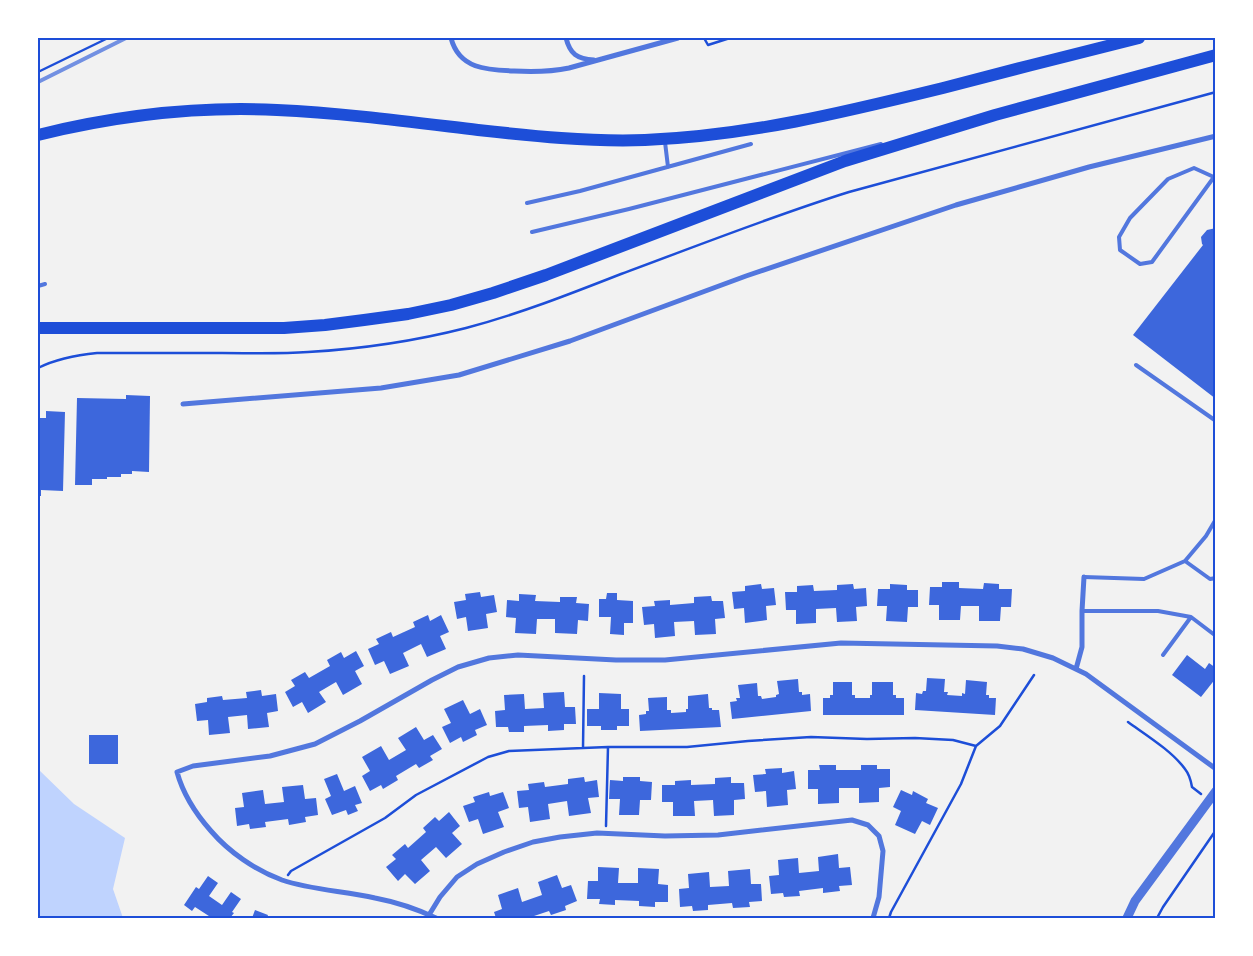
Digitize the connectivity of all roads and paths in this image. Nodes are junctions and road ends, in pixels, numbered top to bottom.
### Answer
1 (108, 38) edge
2 (451, 38) edge
3 (566, 38) edge
4 (678, 38) edge
5 (704, 38) edge
6 (730, 38) edge
7 (1139, 38) edge
8 (1216, 55) edge
9 (600, 60) junction
10 (38, 72) edge
11 (994, 115) junction
12 (38, 135) edge
13 (1216, 136) edge
14 (664, 138) junction
15 (902, 138) dead end
16 (884, 143) dead end
17 (751, 144) dead end
18 (668, 167) junction
19 (1215, 178) edge
20 (528, 203) dead end
21 (532, 232) dead end
22 (45, 284) dead end
23 (38, 286) edge
24 (38, 328) edge
25 (1136, 365) dead end
26 (183, 404) dead end
27 (1216, 421) edge
28 (1216, 519) edge
29 (1185, 560) junction
30 (1084, 577) joint
31 (1216, 578) edge
32 (1082, 611) junction
33 (1190, 617) junction
34 (1216, 636) edge
35 (1163, 655) dead end
36 (1076, 669) junction
37 (1034, 675) dead end
38 (584, 676) dead end
39 (1128, 722) dead end
40 (976, 746) junction
41 (608, 747) junction
42 (583, 748) junction
43 (1216, 769) edge
44 (1192, 787) dead end
45 (1216, 790) edge
46 (1216, 830) edge
47 (605, 834) junction
48 (284, 880) junction
49 (429, 915) junction
50 (436, 918) edge
51 (873, 918) edge
52 (889, 918) edge
53 (1127, 918) edge
54 (1157, 918) edge

1 - 10 path
2 - 9 street
3 - 9 street
4 - 9 street
5 - 6 path
7 - 14 highway
8 - 11 highway
11 - 15 lane
11 - 24 highway
12 - 14 highway
13 - 26 street
14 - 18 lane
16 - 21 lane
17 - 18 lane
18 - 20 lane
19 - 19 lane
22 - 23 lane
25 - 27 lane
28 - 29 lane
29 - 30 lane
29 - 31 lane
30 - 32 street
32 - 33 lane
32 - 36 street
33 - 34 lane
33 - 35 lane
36 - 43 street
36 - 48 street
37 - 40 path
38 - 42 path
39 - 44 path
40 - 41 path
40 - 52 path
41 - 42 path
41 - 47 path
42 - 48 path
45 - 53 street
46 - 54 path
47 - 49 street
47 - 51 street
48 - 49 street
49 - 50 street

